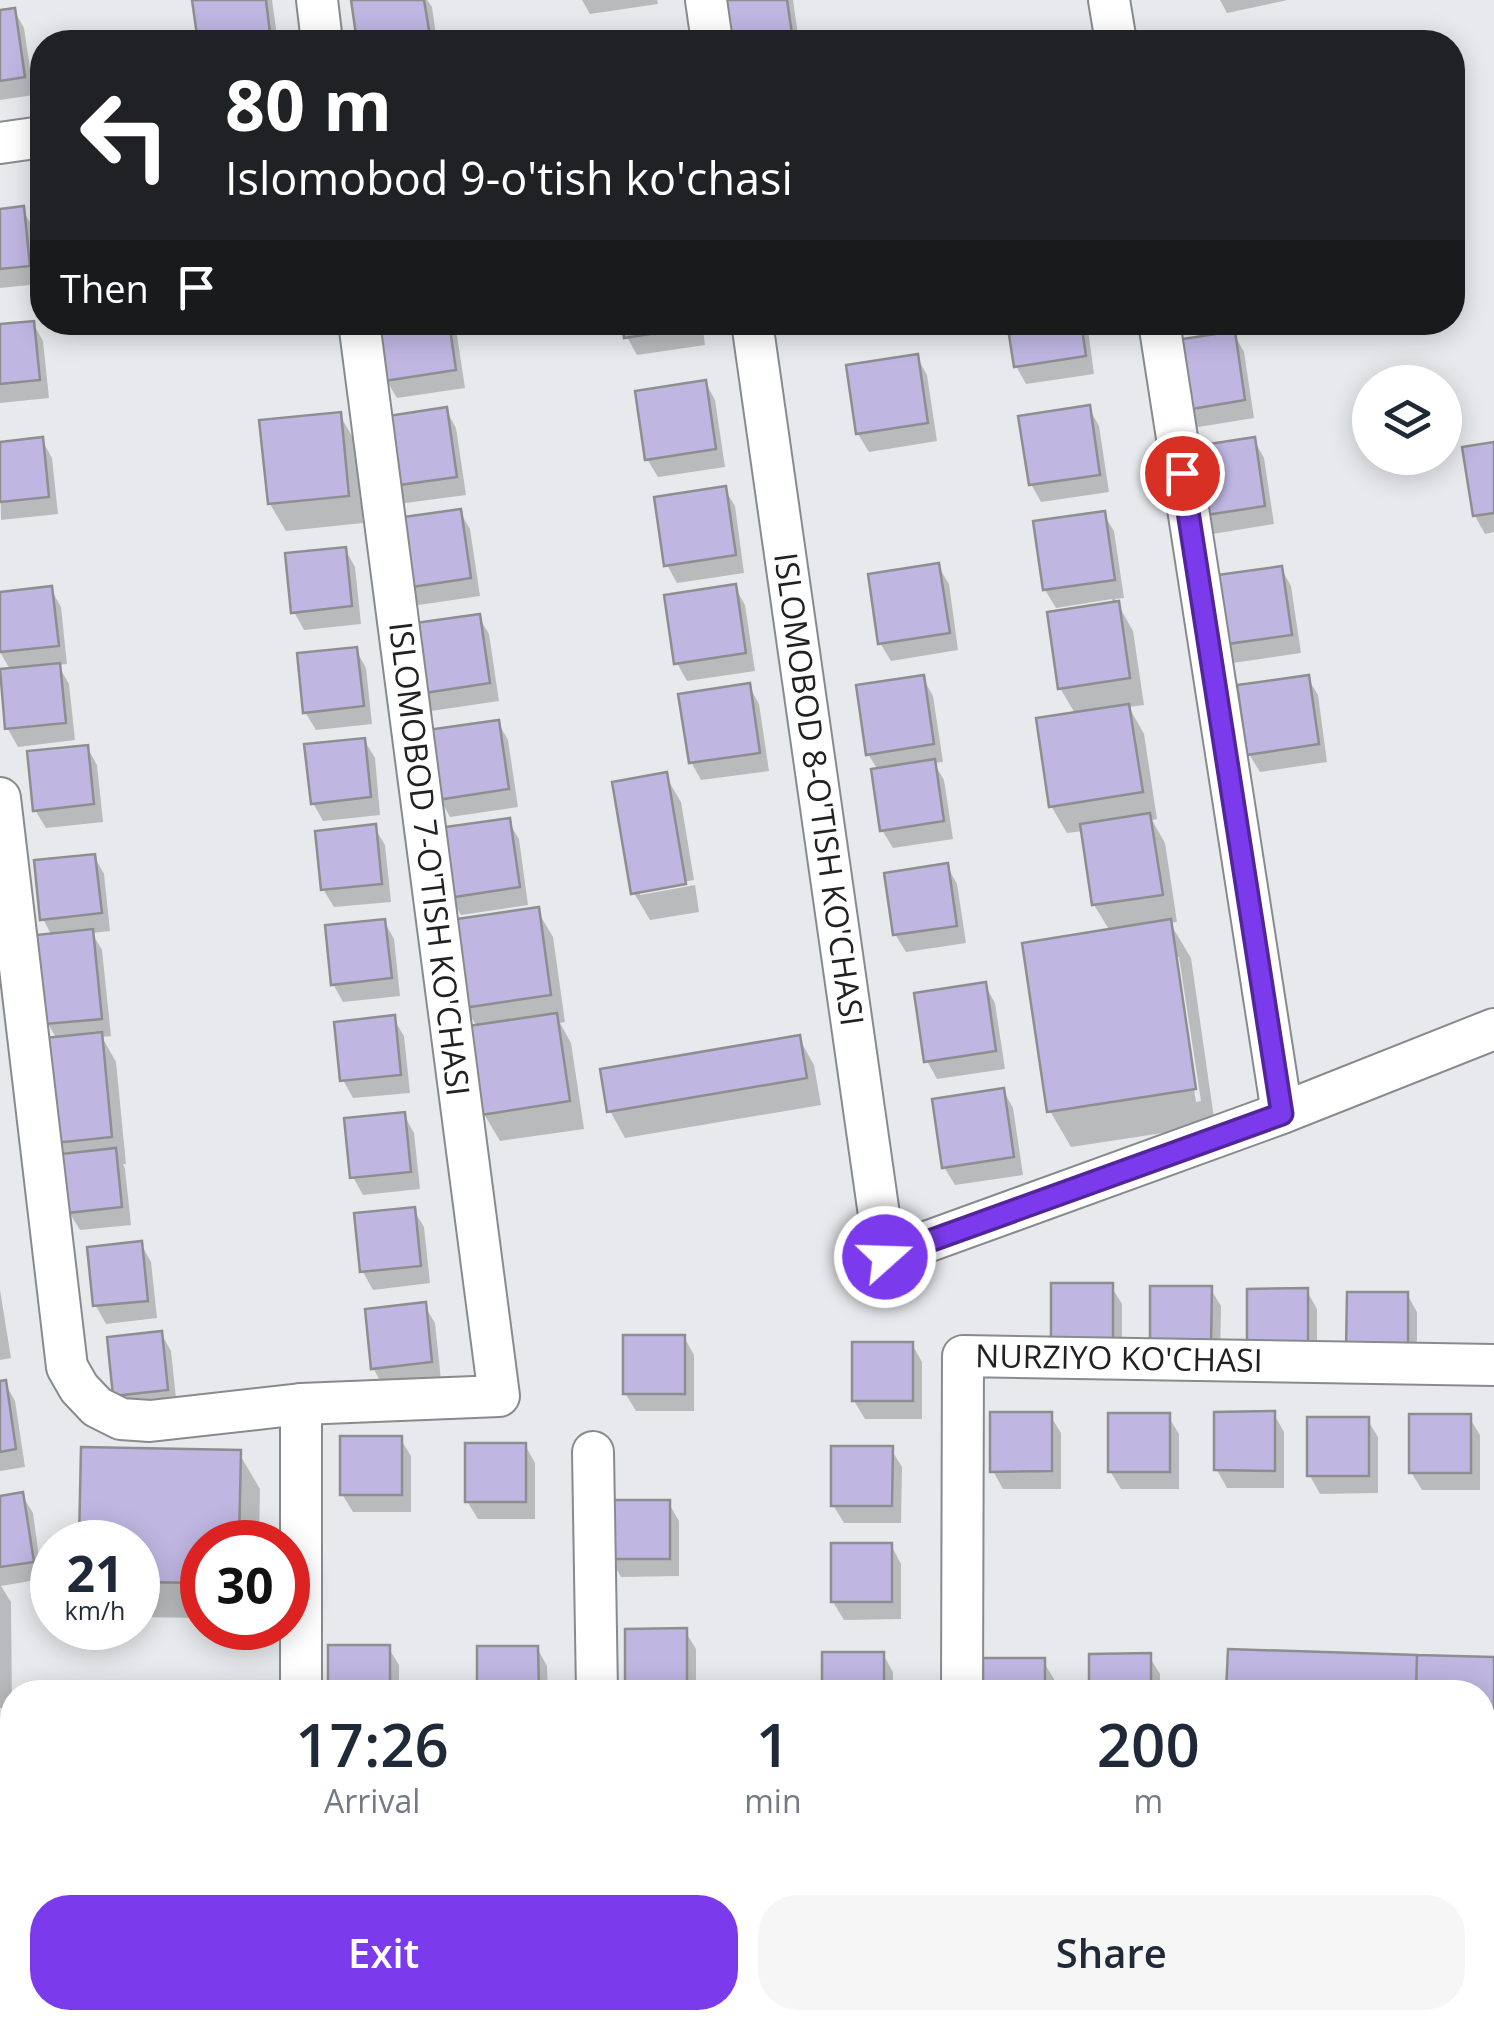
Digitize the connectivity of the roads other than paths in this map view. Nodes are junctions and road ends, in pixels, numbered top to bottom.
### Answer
1 (317, 0) edge
2 (706, 0) edge
3 (1109, 0) edge
4 (321, 30) edge
5 (710, 30) edge
6 (1114, 30) edge
7 (30, 139) edge
8 (0, 143) edge
9 (361, 335) edge
10 (754, 335) edge
11 (1161, 335) edge
12 (0, 798) edge
13 (1494, 1029) edge
14 (1282, 1114) junction
15 (1494, 1365) edge
16 (301, 1404) junction
17 (593, 1452) dead end
18 (300, 1680) edge
19 (597, 1680) edge
20 (962, 1680) edge

1 - 4 street
2 - 5 street
3 - 6 street
7 - 8 street
9 - 16 street, ISLOMOBOD 7-O'TISH KO'CHASI
10 - 14 street, ISLOMOBOD 8-O'TISH KO'CHASI
11 - 14 street
12 - 16 street
13 - 14 street
15 - 20 street, NURZIYO KO'CHASI
16 - 18 street
17 - 19 street

